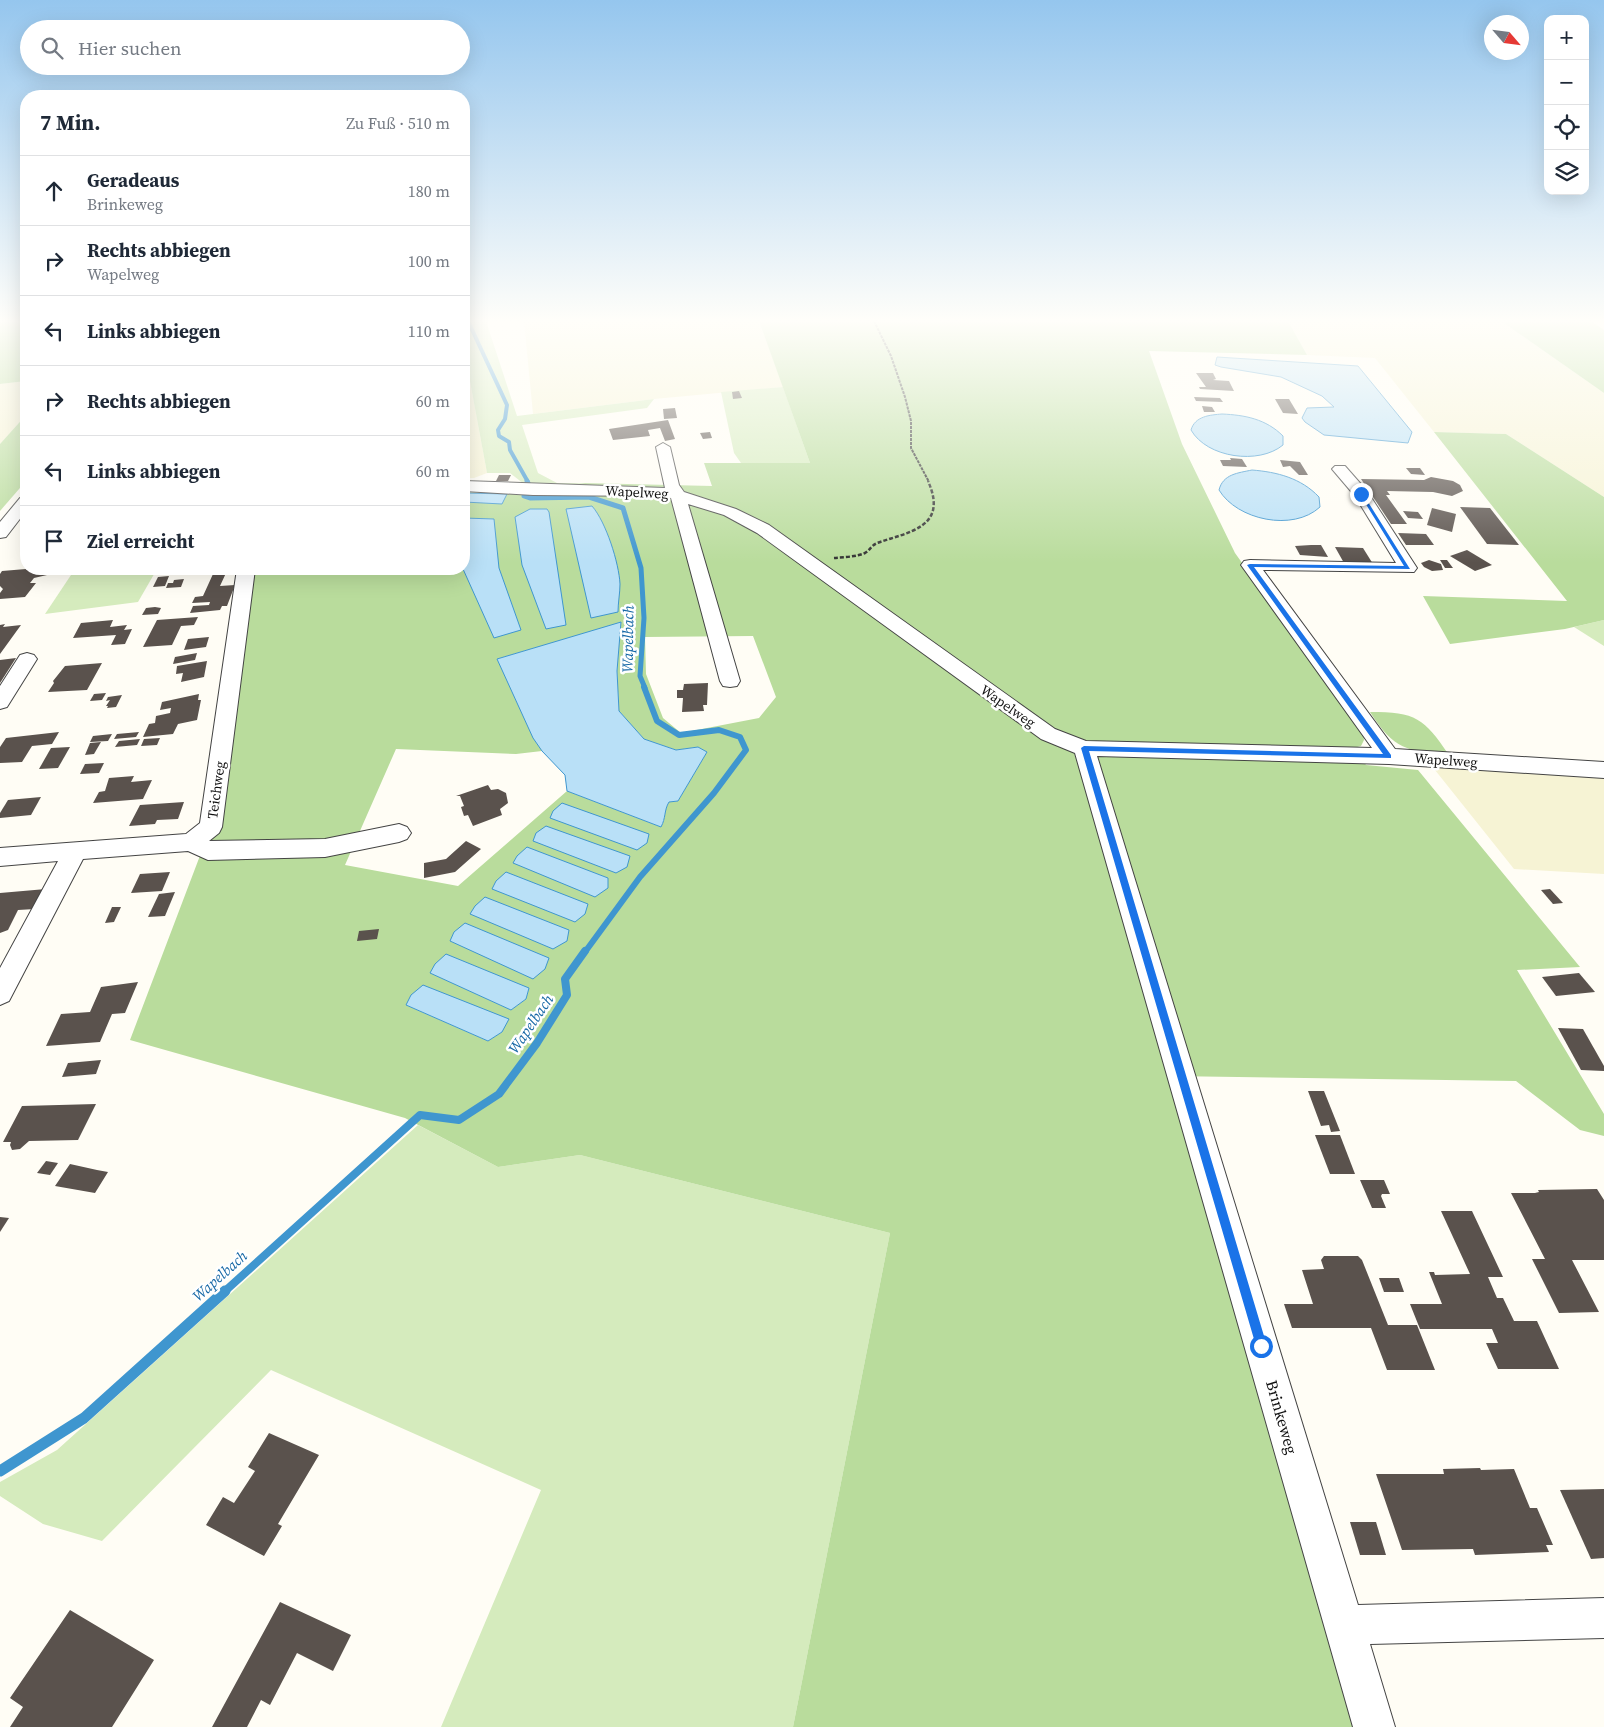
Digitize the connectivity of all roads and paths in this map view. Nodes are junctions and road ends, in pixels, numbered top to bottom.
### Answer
1 (905, 402) edge
2 (662, 447) dead end
3 (1340, 469) dead end
4 (470, 486) edge
5 (678, 495) junction
6 (20, 508) edge
7 (0, 533) edge
8 (812, 565) junction
9 (245, 575) edge
10 (27, 659) dead end
11 (730, 680) dead end
12 (0, 702) edge
13 (1084, 748) junction
14 (1389, 756) junction
15 (1604, 770) edge
16 (399, 833) dead end
17 (191, 842) junction
18 (76, 851) junction
19 (0, 857) edge
20 (0, 993) edge
21 (1604, 1618) edge
22 (1344, 1625) junction
23 (1374, 1727) edge

1 - 8 path
2 - 5 street
3 - 14 street
4 - 5 street, Wapelweg
5 - 8 street, Wapelweg
5 - 11 street
6 - 7 street
8 - 13 street, Wapelweg
9 - 17 street, Teichweg
10 - 12 street
13 - 14 street, Wapelweg
13 - 22 street, Brinkeweg
14 - 15 street, Wapelweg
16 - 17 street
17 - 18 street
18 - 19 street
18 - 20 street
21 - 22 street
22 - 23 street, Brinkeweg

